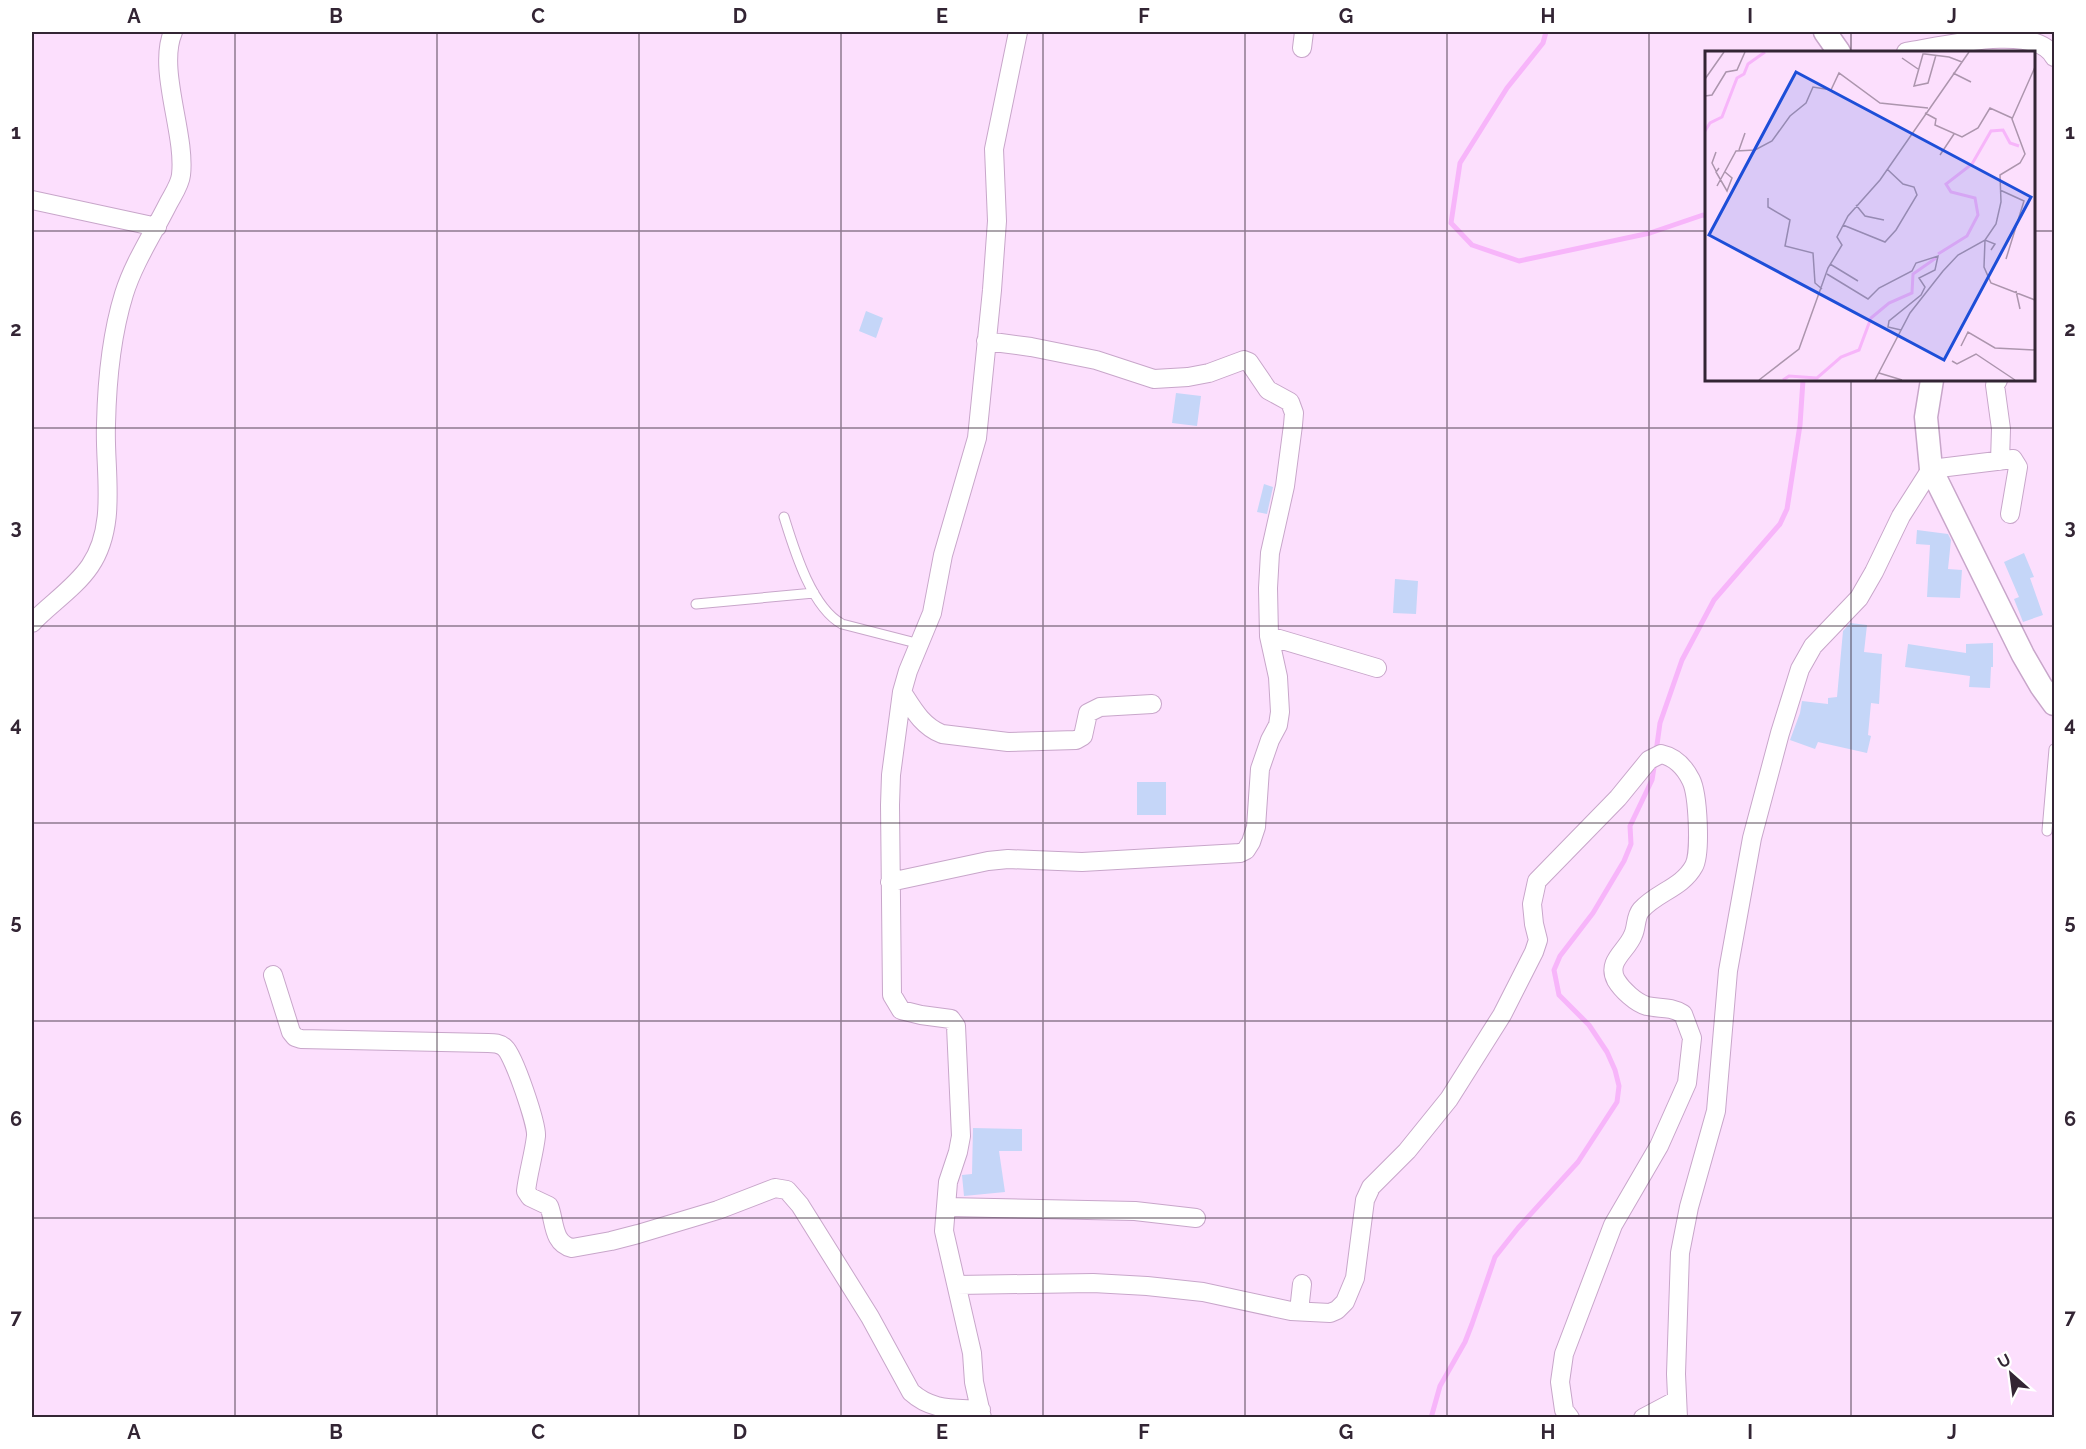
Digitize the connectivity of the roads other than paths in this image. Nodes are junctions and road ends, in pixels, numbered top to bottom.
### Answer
1 (173, 32) edge
2 (1018, 32) edge
3 (1825, 32) edge
4 (1838, 51) edge
5 (1912, 51) edge
6 (2055, 57) edge
7 (32, 200) edge
8 (157, 227) junction
9 (986, 341) junction
10 (1932, 381) edge
11 (1997, 381) edge
12 (2000, 461) junction
13 (1931, 469) junction
14 (2010, 514) dead end
15 (784, 517) dead end
16 (814, 593) junction
17 (696, 604) dead end
18 (32, 623) edge
19 (1269, 636) junction
20 (920, 644) junction
21 (1377, 668) dead end
22 (902, 692) junction
23 (1152, 704) dead end
24 (2055, 704) edge
25 (2055, 749) edge
26 (2047, 831) dead end
27 (890, 882) junction
28 (273, 975) dead end
29 (946, 1207) junction
30 (1196, 1218) dead end
31 (1302, 1284) dead end
32 (957, 1285) junction
33 (1299, 1311) junction
34 (1678, 1409) edge
35 (981, 1414) edge
36 (1570, 1418) edge
37 (1643, 1418) edge

1 - 8 street
2 - 9 street
3 - 4 street
5 - 6 street
7 - 8 street
8 - 18 street
9 - 19 street
9 - 20 street
10 - 13 street
11 - 12 street
12 - 13 street
12 - 14 street
13 - 24 street
13 - 34 street
15 - 16 lane
16 - 17 lane
16 - 20 lane
19 - 21 street
19 - 27 street
20 - 22 street
22 - 23 street
22 - 27 street
25 - 26 lane
27 - 29 street
28 - 35 street
29 - 30 street
29 - 32 street
31 - 33 street
32 - 33 street
32 - 35 street
33 - 36 street
34 - 37 street

